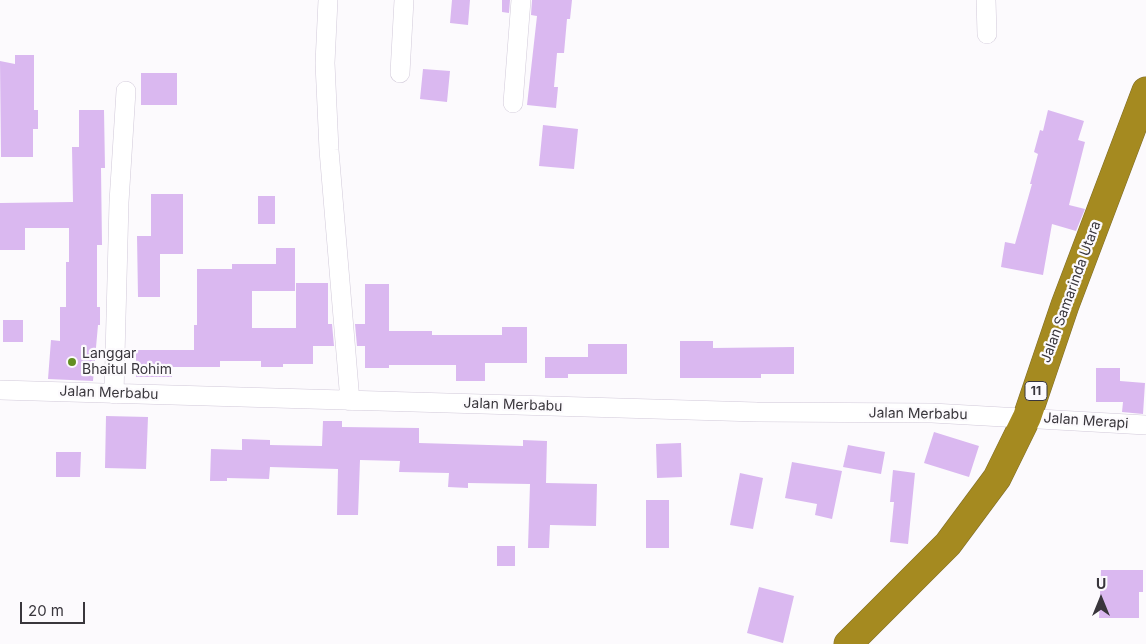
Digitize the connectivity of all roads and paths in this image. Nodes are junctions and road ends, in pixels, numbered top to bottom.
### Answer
1 (328, 0) edge
2 (404, 0) edge
3 (521, 0) edge
4 (986, 0) edge
5 (987, 34) dead end
6 (400, 74) dead end
7 (126, 91) dead end
8 (1146, 91) edge
9 (513, 103) dead end
10 (0, 390) edge
11 (114, 394) junction
12 (350, 401) junction
13 (1027, 418) junction
14 (1146, 425) edge
15 (848, 644) edge

1 - 12 street
2 - 6 street
3 - 9 street
4 - 5 street
7 - 11 street
8 - 13 highway, Jalan Samarinda Utara / 11
10 - 11 street, Jalan Merbabu
11 - 12 street, Jalan Merbabu
12 - 13 street, Jalan Merbabu
13 - 14 street, Jalan Merapi
13 - 15 highway, Jalan Samarinda Utara / 11

